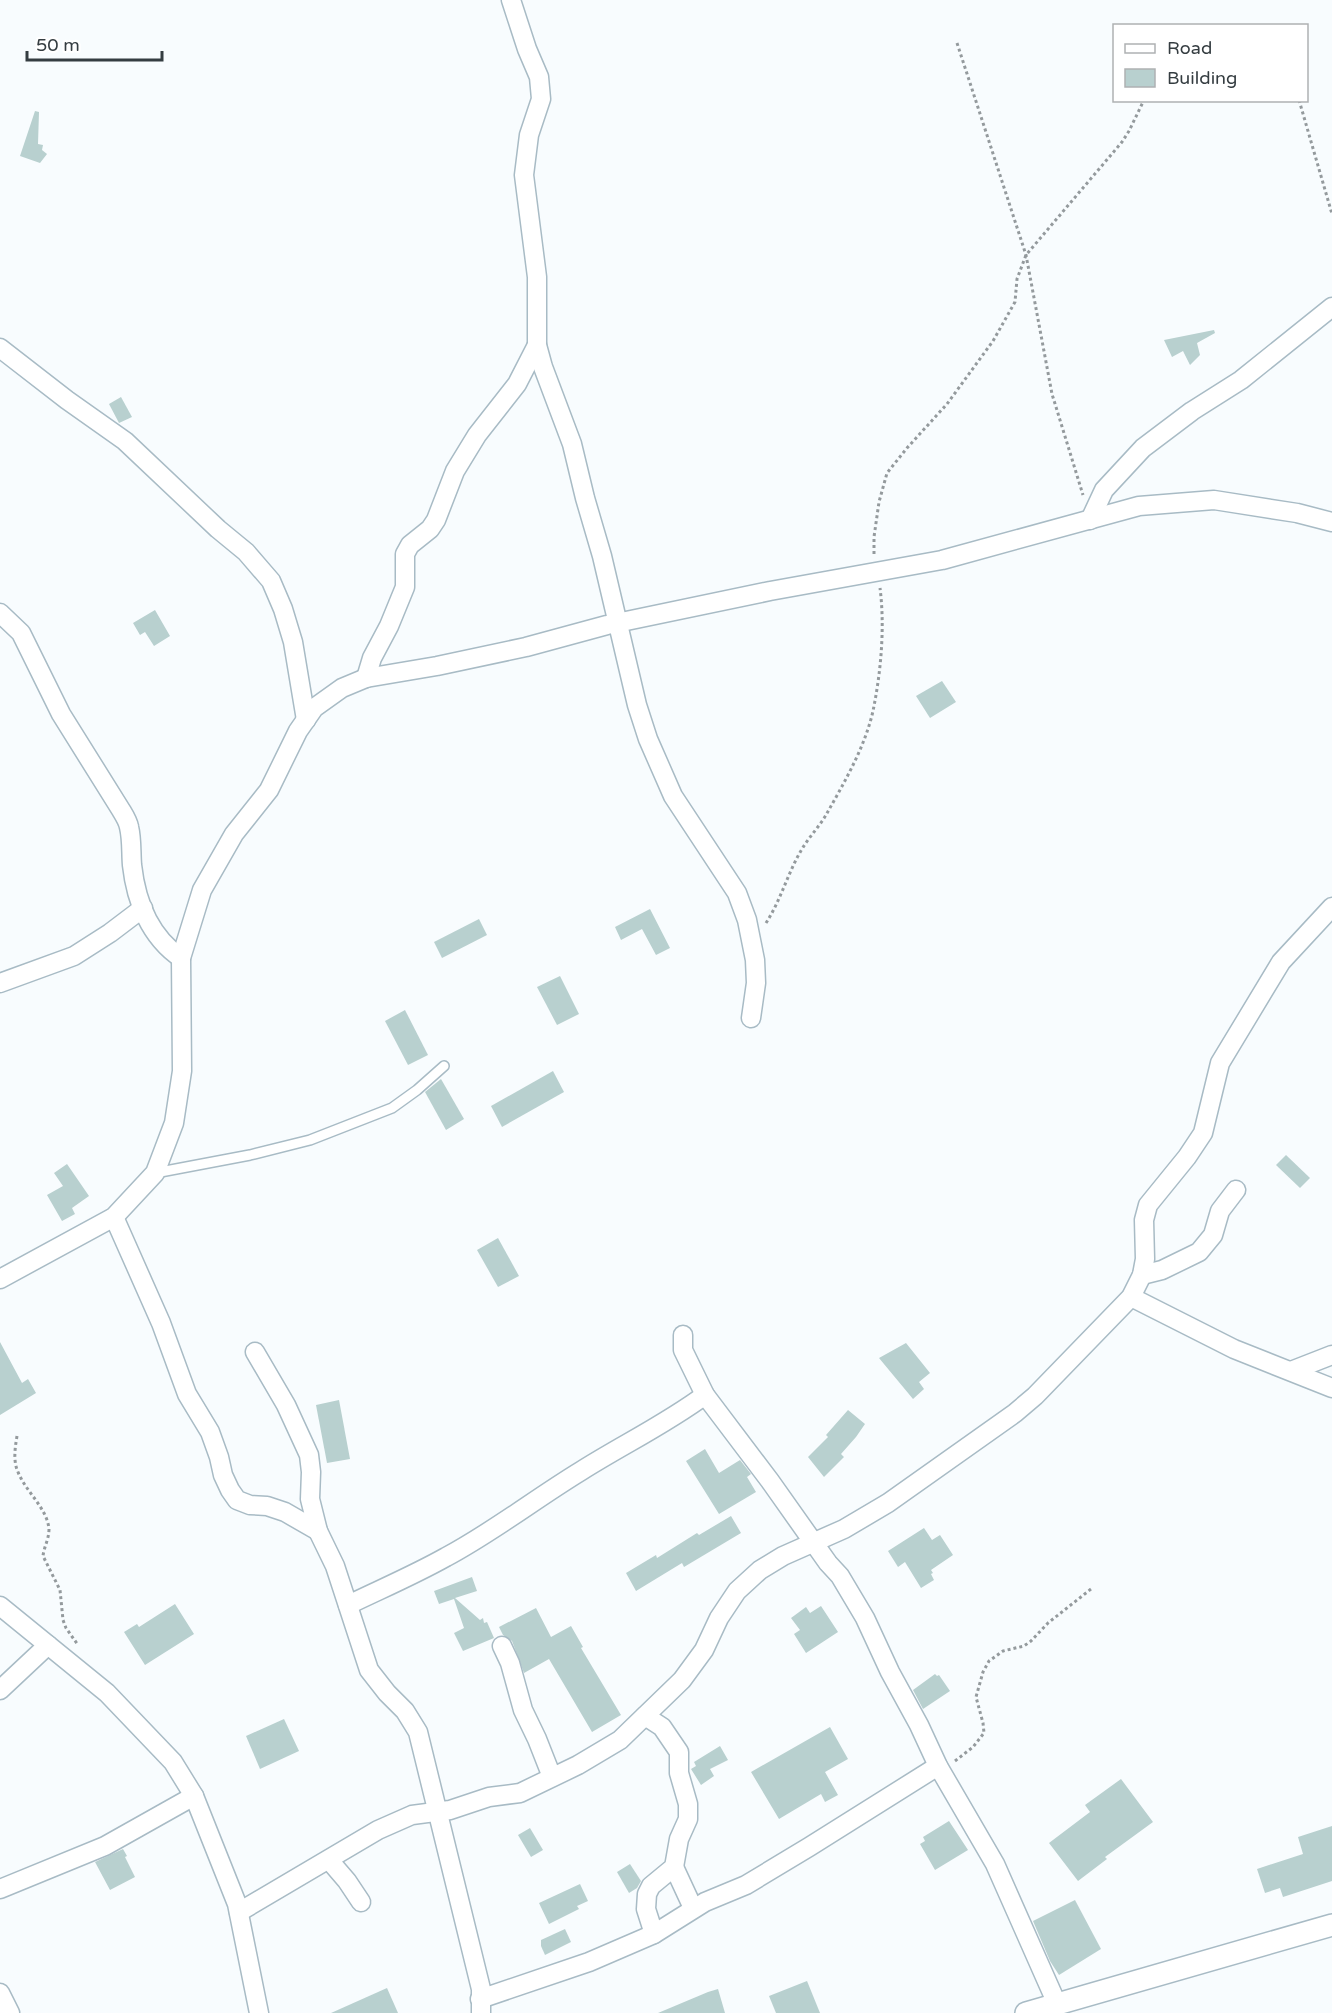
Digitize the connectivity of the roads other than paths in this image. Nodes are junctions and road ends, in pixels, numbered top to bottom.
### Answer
1 (511, 0) edge
2 (1332, 308) edge
3 (537, 345) junction
4 (0, 348) edge
5 (1090, 519) junction
6 (1332, 522) edge
7 (0, 614) edge
8 (617, 623) junction
9 (366, 678) junction
10 (306, 720) junction
11 (143, 908) junction
12 (1328, 916) edge
13 (181, 958) junction
14 (0, 983) edge
15 (751, 1018) dead end
16 (444, 1066) dead end
17 (155, 1173) junction
18 (1236, 1190) dead end
19 (114, 1217) junction
20 (1142, 1275) junction
21 (0, 1279) edge
22 (1131, 1297) junction
23 (683, 1335) dead end
24 (255, 1353) dead end
25 (1332, 1355) edge
26 (1291, 1371) junction
27 (1332, 1388) edge
28 (705, 1395) junction
29 (318, 1532) junction
30 (814, 1542) junction
31 (348, 1605) junction
32 (0, 1606) edge
33 (48, 1645) junction
34 (502, 1646) dead end
35 (0, 1690) edge
36 (645, 1716) junction
37 (939, 1768) junction
38 (552, 1777) junction
39 (194, 1796) junction
40 (439, 1811) junction
41 (328, 1860) junction
42 (674, 1867) junction
43 (0, 1889) edge
44 (361, 1902) dead end
45 (693, 1908) junction
46 (239, 1912) junction
47 (1332, 1925) edge
48 (654, 1934) junction
49 (0, 1993) edge
50 (1057, 2004) junction
51 (481, 2006) edge
52 (10, 2013) edge
53 (259, 2013) edge
54 (1026, 2013) edge

1 - 3 street
2 - 5 street
3 - 8 street
3 - 9 street
4 - 10 street
5 - 6 street
5 - 8 street
7 - 11 street
8 - 9 street
8 - 15 street
9 - 10 street
10 - 13 street
11 - 13 street
11 - 14 street
12 - 20 street
13 - 17 street
16 - 17 lane
17 - 19 street
18 - 20 street
19 - 21 street
19 - 29 street
20 - 22 street
22 - 26 street
22 - 30 street
23 - 28 street
24 - 29 street
25 - 26 street
26 - 27 street
28 - 30 street
28 - 31 street
29 - 31 street
30 - 36 street
30 - 37 street
31 - 40 street
32 - 33 street
33 - 35 street
33 - 39 street
34 - 38 street
36 - 38 street
36 - 42 street
37 - 45 street
37 - 50 street
38 - 40 street
39 - 43 street
39 - 46 street
40 - 41 street
40 - 51 street
41 - 44 street
41 - 46 street
42 - 45 street
42 - 48 street
45 - 48 street
46 - 53 street
47 - 50 street
48 - 51 street
49 - 52 street
50 - 54 street

